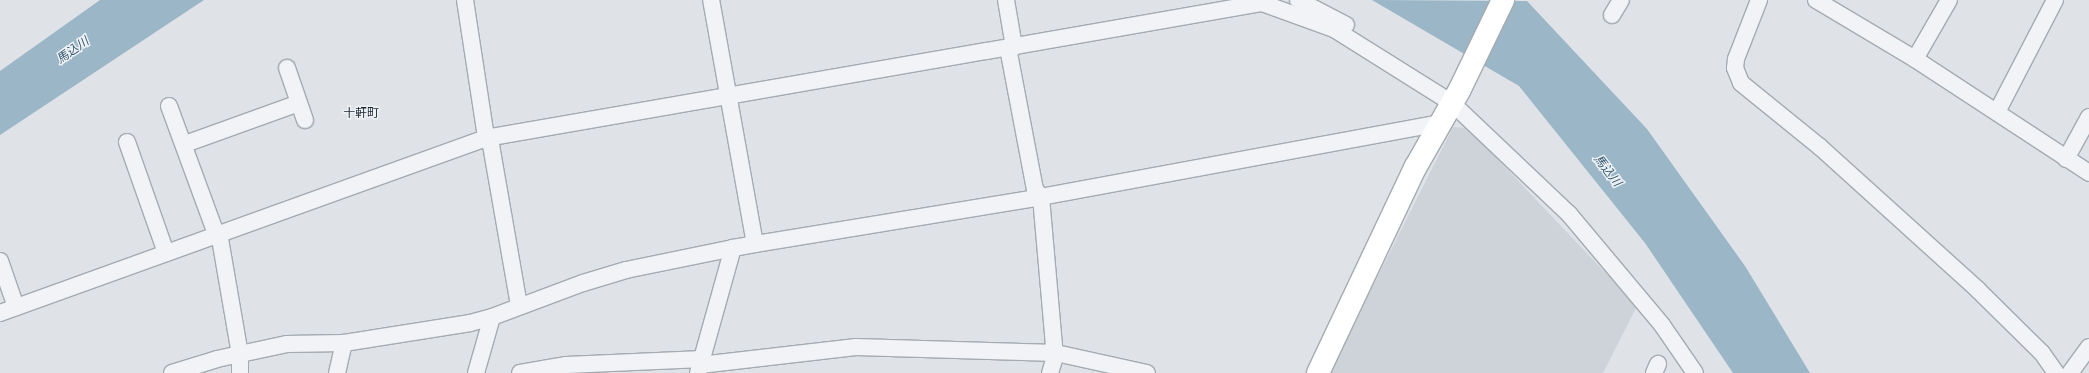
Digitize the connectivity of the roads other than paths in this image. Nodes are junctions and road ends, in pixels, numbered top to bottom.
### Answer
1 (465, 0) edge
2 (711, 0) edge
3 (1006, 0) edge
4 (1298, 0) edge
5 (1503, 0) edge
6 (1621, 0) edge
7 (1759, 0) edge
8 (1948, 0) edge
9 (2055, 0) edge
10 (1823, 2) edge
11 (1612, 15) dead end
12 (1011, 47) junction
13 (1915, 59) junction
14 (1387, 62) junction
15 (287, 68) dead end
16 (727, 94) junction
17 (1456, 96) junction
18 (299, 103) junction
19 (169, 106) dead end
20 (1998, 112) junction
21 (2089, 117) edge
22 (305, 120) dead end
23 (1440, 123) junction
24 (486, 138) junction
25 (127, 142) dead end
26 (185, 144) junction
27 (2066, 158) junction
28 (2089, 173) edge
29 (1041, 197) junction
30 (218, 233) junction
31 (755, 244) junction
32 (733, 248) junction
33 (166, 253) junction
34 (0, 261) edge
35 (519, 306) junction
36 (16, 307) junction
37 (0, 313) edge
38 (492, 317) junction
39 (344, 342) junction
40 (2089, 347) edge
41 (1053, 353) junction
42 (240, 354) junction
43 (700, 366) edge
44 (172, 373) edge
45 (240, 373) edge
46 (337, 373) edge
47 (476, 373) edge
48 (520, 373) edge
49 (1050, 373) edge
50 (1147, 373) edge
51 (1318, 373) edge
52 (1695, 373) edge
53 (2056, 373) edge
54 (2070, 373) edge

1 - 24 street
2 - 16 street
3 - 12 street
4 - 14 street
5 - 17 street
6 - 11 street
7 - 53 street
8 - 13 street
9 - 20 street
10 - 13 street
12 - 14 street
12 - 16 street
12 - 29 street
13 - 20 street
14 - 17 street
15 - 18 street
16 - 24 street
16 - 31 street
17 - 23 street
17 - 52 street
18 - 22 street
18 - 26 street
19 - 26 street
20 - 27 street
21 - 27 street
23 - 29 street
23 - 51 street
24 - 30 street
24 - 35 street
25 - 33 street
26 - 30 street
27 - 28 street
29 - 31 street
29 - 41 street
30 - 33 street
30 - 42 street
31 - 32 street
32 - 35 street
32 - 43 street
33 - 36 street
34 - 36 street
35 - 38 street
36 - 37 street
38 - 39 street
38 - 47 street
39 - 42 street
39 - 46 street
40 - 54 street
41 - 43 street
41 - 49 street
41 - 50 street
42 - 44 street
42 - 45 street
43 - 48 street

